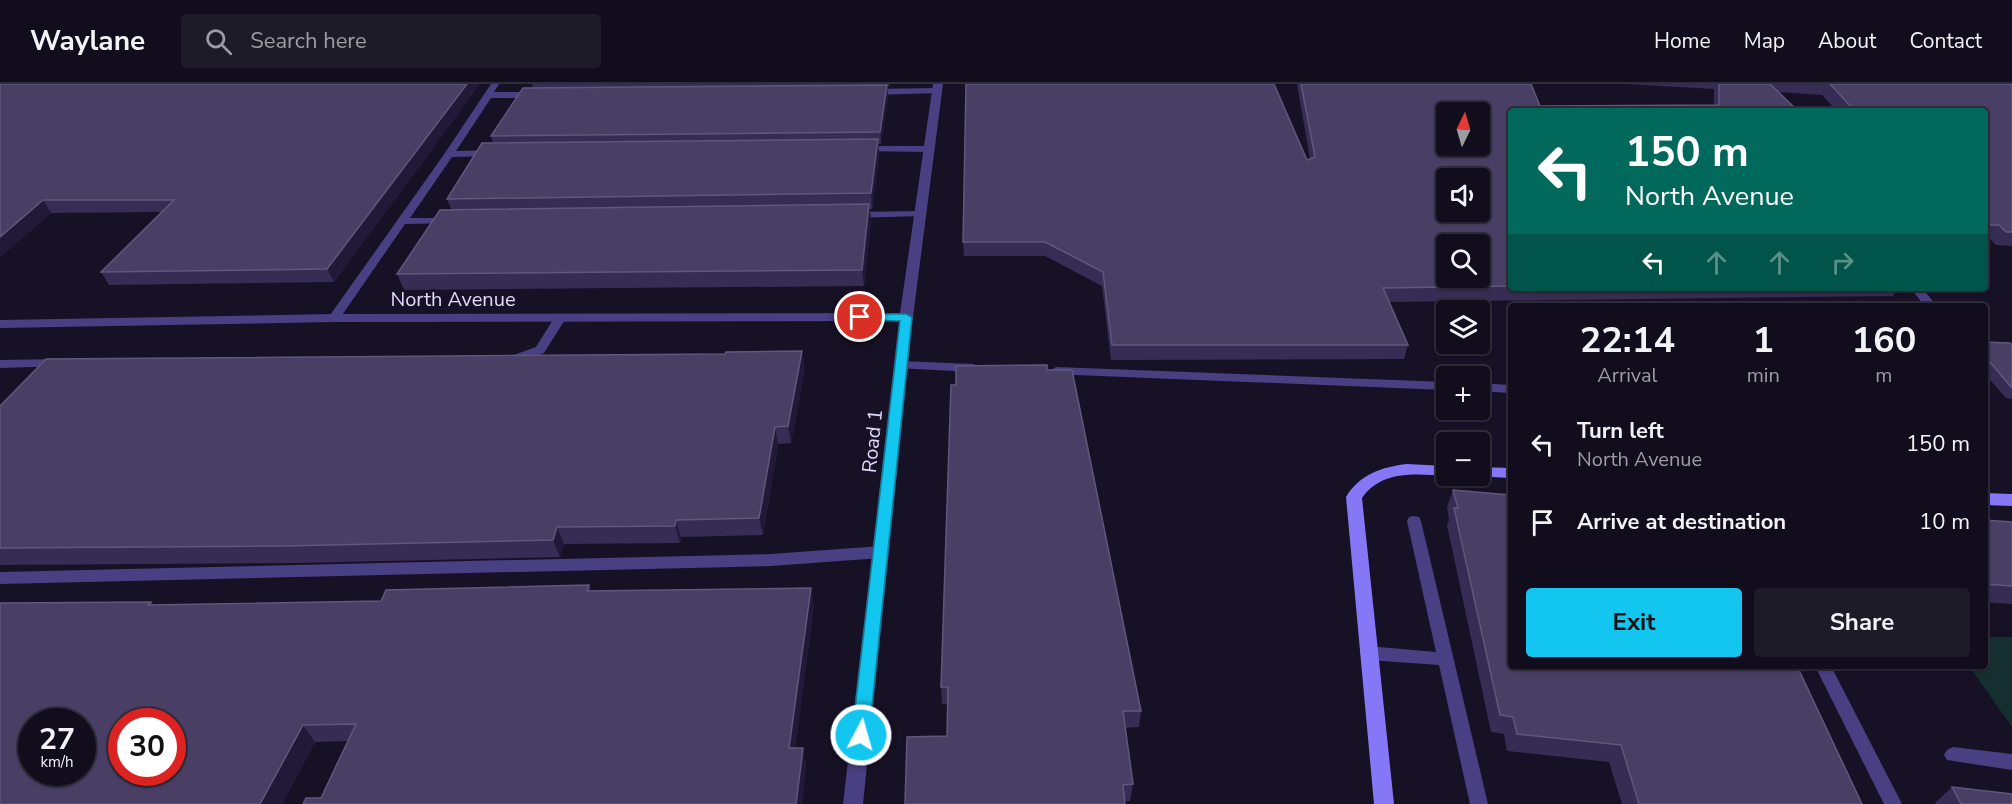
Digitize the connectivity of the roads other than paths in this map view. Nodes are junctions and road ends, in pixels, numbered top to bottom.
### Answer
1 (495, 84) edge
2 (938, 87) edge
3 (855, 92) edge
4 (488, 95) junction
5 (547, 95) edge
6 (848, 149) edge
7 (929, 149) junction
8 (509, 153) edge
9 (449, 154) junction
10 (920, 214) junction
11 (839, 215) edge
12 (457, 220) edge
13 (400, 222) junction
14 (1918, 291) edge
15 (1928, 303) edge
16 (906, 317) junction
17 (334, 318) junction
18 (560, 318) junction
19 (0, 324) edge
20 (501, 360) edge
21 (72, 363) edge
22 (0, 364) edge
23 (901, 365) junction
24 (984, 368) edge
25 (1043, 371) edge
26 (1436, 386) edge
27 (1490, 388) edge
28 (1508, 389) edge
29 (1436, 470) edge
30 (1490, 472) edge
31 (1508, 473) edge
32 (1988, 499) edge
33 (2012, 500) edge
34 (1414, 521) dead end
35 (881, 552) junction
36 (0, 578) edge
37 (1368, 653) junction
38 (1446, 659) junction
39 (1825, 669) edge
40 (1953, 755) dead end
41 (2012, 762) edge
42 (853, 804) edge
43 (1384, 804) edge
44 (1479, 804) edge
45 (1893, 804) edge

1 - 4 lane
2 - 3 lane
2 - 7 street, Road 1
4 - 5 lane
4 - 9 lane
6 - 7 lane
7 - 10 street, Road 1
8 - 9 lane
9 - 13 lane
10 - 11 lane
10 - 16 street, Road 1
12 - 13 lane
13 - 17 lane
14 - 15 lane
16 - 18 street, North Avenue
16 - 23 street, Road 1
17 - 18 street, North Avenue
17 - 19 street, North Avenue
18 - 20 lane
21 - 22 lane
23 - 24 lane
23 - 35 street, Road 1
25 - 26 lane
27 - 28 lane
29 - 37 street
30 - 31 street
32 - 33 street
34 - 38 lane
35 - 36 lane
35 - 42 street, Road 1
37 - 38 lane
37 - 43 street
38 - 44 lane
39 - 45 lane
40 - 41 lane

